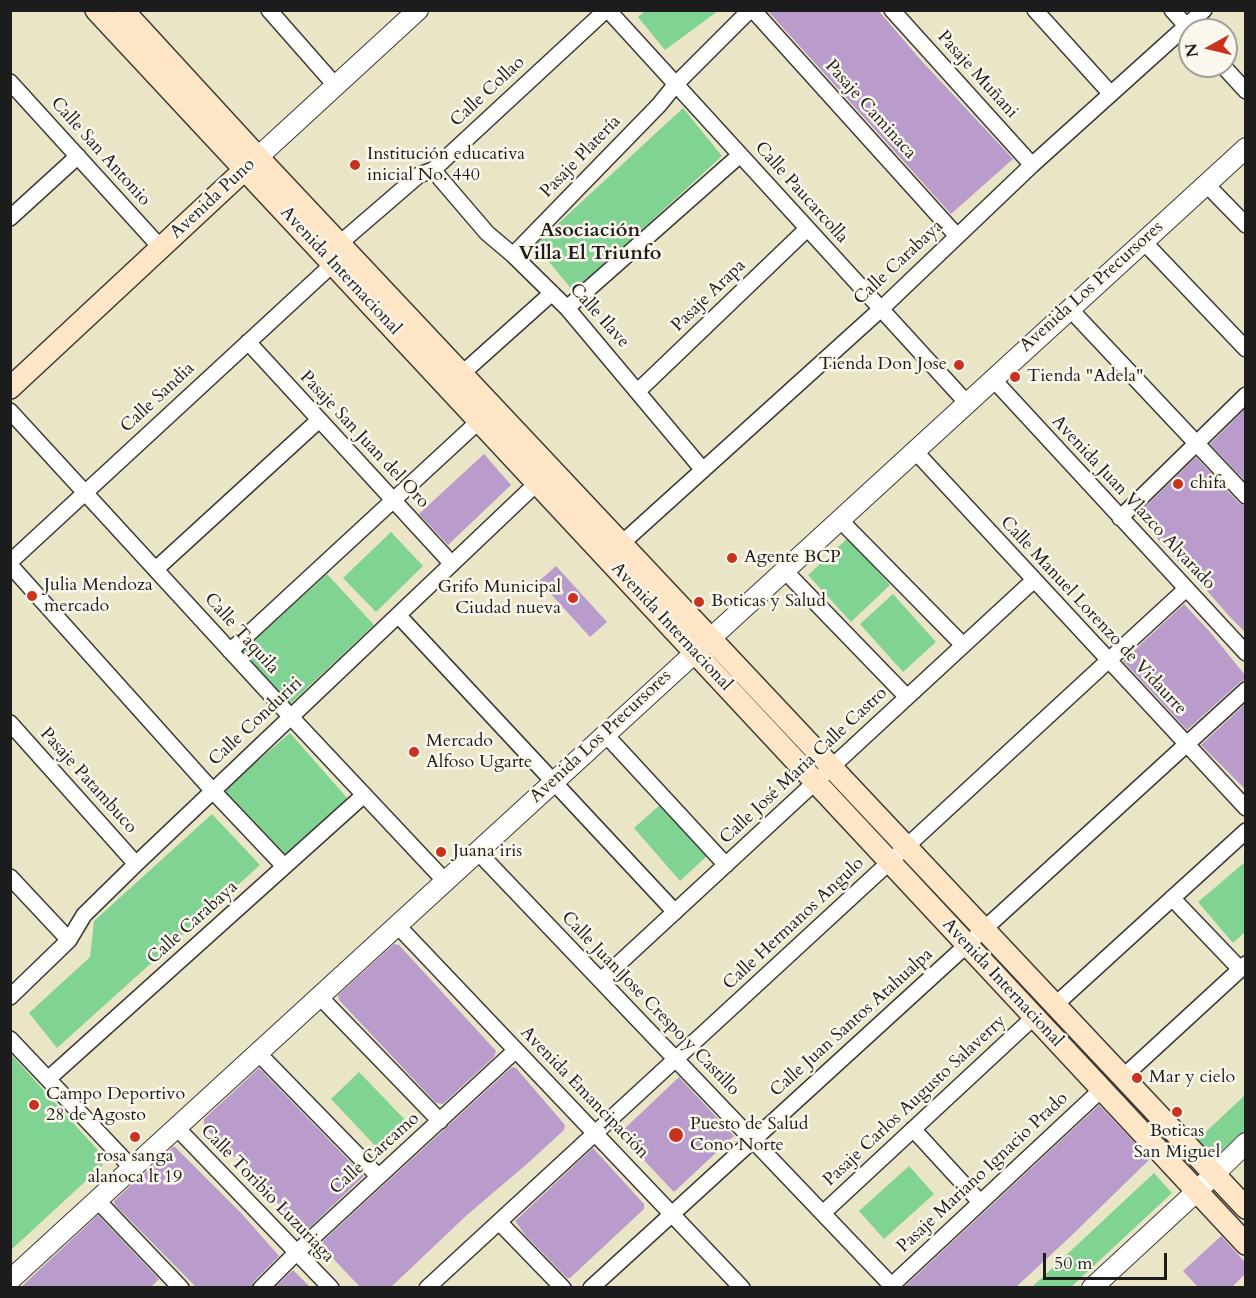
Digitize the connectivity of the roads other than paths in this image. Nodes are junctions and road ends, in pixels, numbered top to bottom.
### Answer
1 (96, 10) edge
2 (123, 10) edge
3 (269, 10) edge
4 (607, 10) edge
5 (752, 10) edge
6 (892, 10) edge
7 (1035, 10) edge
8 (411, 13) edge
9 (1178, 37) edge
10 (1234, 78) edge
11 (10, 82) edge
12 (676, 84) junction
13 (334, 85) junction
14 (1245, 91) edge
15 (1111, 94) junction
16 (1245, 148) edge
17 (740, 155) junction
18 (78, 156) junction
19 (251, 163) junction
20 (1032, 165) junction
21 (433, 170) junction
22 (1206, 184) junction
23 (10, 219) edge
24 (1245, 225) edge
25 (807, 229) junction
26 (957, 236) junction
27 (1143, 241) junction
28 (161, 248) junction
29 (336, 254) junction
30 (513, 255) junction
31 (552, 293) junction
32 (567, 308) junction
33 (1069, 308) junction
34 (881, 309) junction
35 (248, 342) junction
36 (1245, 349) edge
37 (992, 378) junction
38 (454, 381) junction
39 (10, 388) edge
40 (638, 391) junction
41 (1245, 395) edge
42 (966, 402) junction
43 (10, 411) edge
44 (319, 420) junction
45 (479, 421) junction
46 (1196, 443) junction
47 (914, 450) junction
48 (704, 470) junction
49 (537, 483) junction
50 (85, 492) junction
51 (1245, 496) edge
52 (392, 499) junction
53 (1120, 518) junction
54 (839, 519) junction
55 (621, 544) junction
56 (10, 563) edge
57 (452, 564) junction
58 (156, 569) junction
59 (784, 570) junction
60 (1034, 580) junction
61 (1186, 589) junction
62 (398, 615) junction
63 (702, 645) junction
64 (963, 645) junction
65 (230, 651) junction
66 (1245, 653) edge
67 (1108, 661) junction
68 (1245, 690) edge
69 (907, 697) junction
70 (291, 717) junction
71 (10, 723) edge
72 (605, 734) junction
73 (1185, 745) junction
74 (831, 767) junction
75 (552, 782) junction
76 (815, 782) junction
77 (212, 790) junction
78 (364, 795) junction
79 (1245, 808) edge
80 (1245, 831) edge
81 (906, 847) junction
82 (477, 851) junction
83 (890, 862) junction
84 (136, 864) junction
85 (726, 864) junction
86 (284, 866) junction
87 (10, 877) edge
88 (445, 881) junction
89 (1172, 898) junction
90 (675, 912) junction
91 (397, 925) junction
92 (983, 929) junction
93 (69, 940) junction
94 (966, 944) junction
95 (1243, 967) edge
96 (601, 980) junction
97 (320, 996) junction
98 (10, 997) edge
99 (1054, 1005) junction
100 (1034, 1017) junction
101 (10, 1039) edge
102 (516, 1050) junction
103 (258, 1053) junction
104 (676, 1059) junction
105 (1122, 1077) junction
106 (48, 1079) junction
107 (1102, 1089) junction
108 (440, 1121) junction
109 (176, 1127) junction
110 (913, 1129) junction
111 (595, 1133) junction
112 (753, 1139) junction
113 (1245, 1143) edge
114 (132, 1168) junction
115 (1213, 1173) junction
116 (378, 1176) junction
117 (1197, 1191) junction
118 (97, 1200) junction
119 (980, 1202) junction
120 (1245, 1208) edge
121 (823, 1213) junction
122 (672, 1214) junction
123 (499, 1222) junction
124 (1245, 1244) edge
125 (297, 1252) junction
126 (10, 1280) edge
127 (175, 1285) edge
128 (893, 1286) edge
129 (261, 1287) edge
130 (331, 1287) edge
131 (427, 1287) edge
132 (563, 1287) edge
133 (591, 1287) edge
134 (742, 1287) edge
135 (1092, 1287) edge

1 - 19 main road, Avenida Internacional
2 - 19 main road, Avenida Internacional
3 - 13 street
4 - 12 street, Calle Paucarcolla
4 - 21 street, Calle Collao
5 - 12 street, Pasaje Platería
5 - 26 street, Pasaje Caminaca
6 - 20 street, Pasaje Muñani
7 - 15 street
8 - 13 street, Avenida Puno
9 - 15 street, Calle Carabaya
10 - 14 street
11 - 18 street, Calle San Antonio
12 - 17 street, Calle Paucarcolla
12 - 30 street, Pasaje Platería
13 - 19 street, Avenida Puno
15 - 20 street, Calle Carabaya
16 - 22 street, Avenida Los Precursores
17 - 25 street, Calle Paucarcolla
17 - 32 street
18 - 23 street
18 - 28 street, Calle San Antonio
19 - 28 main road, Avenida Puno
19 - 29 main road, Avenida Internacional
20 - 26 street, Calle Carabaya
21 - 29 street, Calle Collao
21 - 30 street, Calle Ilave
22 - 24 street
22 - 27 street, Avenida Los Precursores
25 - 34 street, Calle Paucarcolla
25 - 40 street, Pasaje Arapa
26 - 34 street, Calle Carabaya
27 - 33 street, Avenida Los Precursores
27 - 36 street
28 - 39 main road, Avenida Puno
29 - 35 street, Calle Sandia
29 - 38 main road, Avenida Internacional
30 - 31 street, Calle Ilave
31 - 32 street, Calle Ilave
31 - 38 street
32 - 40 street, Calle Ilave
33 - 37 street, Avenida Los Precursores
33 - 46 street
34 - 42 street, Calle Paucarcolla
34 - 48 street, Calle Carabaya
35 - 44 street, Pasaje San Juan del Oro
35 - 50 street, Calle Sandia
37 - 42 street, Avenida Los Precursores
37 - 53 street, Avenida Juan Vlazco Alvarado
38 - 45 main road, Avenida Internacional
38 - 55 main road, Avenida Internacional
40 - 48 street, Calle Ilave
41 - 46 street
42 - 47 street, Avenida Los Precursores
43 - 50 street, Calle Taquila
44 - 52 street, Pasaje San Juan del Oro
44 - 58 street
45 - 49 main road, Avenida Internacional
45 - 52 street
46 - 51 street
46 - 53 street
47 - 54 street, Avenida Los Precursores
47 - 60 street, Calle Manuel Lorenzo de Vidaurre
48 - 55 street, Calle Carabaya
49 - 57 street, Calle Conduriri
49 - 63 main road, Avenida Internacional
50 - 56 street, Calle Sandia
50 - 58 street, Calle Taquila
52 - 57 street, Pasaje San Juan del Oro
52 - 65 street
53 - 61 street, Avenida Juan Vlazco Alvarado
54 - 59 street, Avenida Los Precursores
54 - 64 street
55 - 63 main road, Avenida Internacional
56 - 77 street
57 - 62 street, Calle Conduriri
58 - 65 street, Calle Taquila
59 - 63 street, Avenida Los Precursores
59 - 69 street
60 - 64 street, Calle José Maria Calle Castro
60 - 67 street, Calle Manuel Lorenzo de Vidaurre
61 - 66 street, Avenida Juan Vlazco Alvarado
61 - 67 street, Calle Hermanos Angulo
62 - 70 street, Calle Conduriri
62 - 75 street
63 - 72 street, Avenida Los Precursores
63 - 74 main road, Avenida Internacional
63 - 76 main road, Avenida Internacional
64 - 69 street, Calle José Maria Calle Castro
65 - 70 street, Calle Taquila
67 - 73 street, Calle Manuel Lorenzo de Vidaurre
67 - 81 street, Calle Hermanos Angulo
68 - 73 street, Calle Juan Santos Atahualpa
69 - 74 street, Calle José Maria Calle Castro
70 - 77 street, Calle Conduriri
70 - 78 street, Calle Taquila
71 - 84 street, Pasaje Patambuco
72 - 75 street, Avenida Los Precursores
72 - 85 street
73 - 79 street, Calle Manuel Lorenzo de Vidaurre
73 - 92 street, Calle Juan Santos Atahualpa
74 - 76 street, Calle José Maria Calle Castro
74 - 81 main road, Avenida Internacional
75 - 82 street, Avenida Los Precursores
75 - 90 street
76 - 83 main road, Avenida Internacional
76 - 85 street, Calle José Maria Calle Castro
77 - 84 street, Calle Conduriri
77 - 86 street
78 - 86 street, Calle Carabaya
78 - 88 street, Calle Taquila
80 - 89 street
81 - 83 street, Calle Hermanos Angulo
81 - 92 main road, Avenida Internacional
82 - 88 street, Avenida Los Precursores
82 - 96 street, Calle Juan Jose Crespo y Castillo
83 - 94 main road, Avenida Internacional
83 - 104 street, Calle Hermanos Angulo
84 - 93 street, Calle Conduriri
85 - 90 street, Calle José Maria Calle Castro
86 - 106 street, Calle Carabaya
87 - 93 street
88 - 91 street, Avenida Los Precursores
89 - 95 street
89 - 99 street
90 - 96 street, Calle José Maria Calle Castro
91 - 97 street, Avenida Los Precursores
91 - 102 street, Avenida Emancipación
92 - 94 street, Calle Juan Santos Atahualpa
92 - 99 main road, Avenida Internacional
93 - 98 street, Calle Conduriri
94 - 100 main road, Avenida Internacional
94 - 112 street, Calle Juan Santos Atahualpa
95 - 105 street
96 - 104 street, Calle Juan Jose Crespo y Castillo
97 - 103 street, Avenida Los Precursores
97 - 108 street
99 - 105 main road, Avenida Internacional
100 - 107 main road, Avenida Internacional
100 - 110 street, Pasaje Carlos Augusto Salaverry
101 - 106 street
102 - 108 street, Calle Carcamo
102 - 111 street, Avenida Emancipación
103 - 109 street, Avenida Los Precursores
103 - 116 street
104 - 111 street, Calle Hermanos Angulo
104 - 112 street, Calle Juan Jose Crespo y Castillo
105 - 115 main road, Avenida Internacional
106 - 114 street
107 - 117 main road, Avenida Internacional
107 - 119 street, Pasaje Mariano Ignacio Prado
108 - 116 street, Calle Carcamo
109 - 114 street, Avenida Los Precursores
109 - 125 street, Calle Toribio Luzuriaga
110 - 119 street
110 - 121 street, Pasaje Carlos Augusto Salaverry
111 - 122 street, Avenida Emancipación
111 - 123 street, Calle Hermanos Angulo
112 - 121 street, Calle Juan Jose Crespo y Castillo
112 - 122 street, Calle Juan Santos Atahualpa
113 - 115 street
114 - 118 street, Avenida Los Precursores
115 - 117 street
115 - 120 main road, Avenida Internacional
116 - 125 street, Calle Carcamo
117 - 124 main road, Avenida Internacional
117 - 135 street
118 - 126 street, Avenida Los Precursores
118 - 127 street
119 - 128 street, Pasaje Mariano Ignacio Prado
121 - 128 street, Calle Juan Jose Crespo y Castillo
122 - 133 street, Calle Juan Santos Atahualpa
122 - 134 street, Avenida Emancipación
123 - 131 street, Calle Hermanos Angulo
123 - 132 street
125 - 129 street, Calle Carcamo
125 - 130 street, Calle Toribio Luzuriaga

